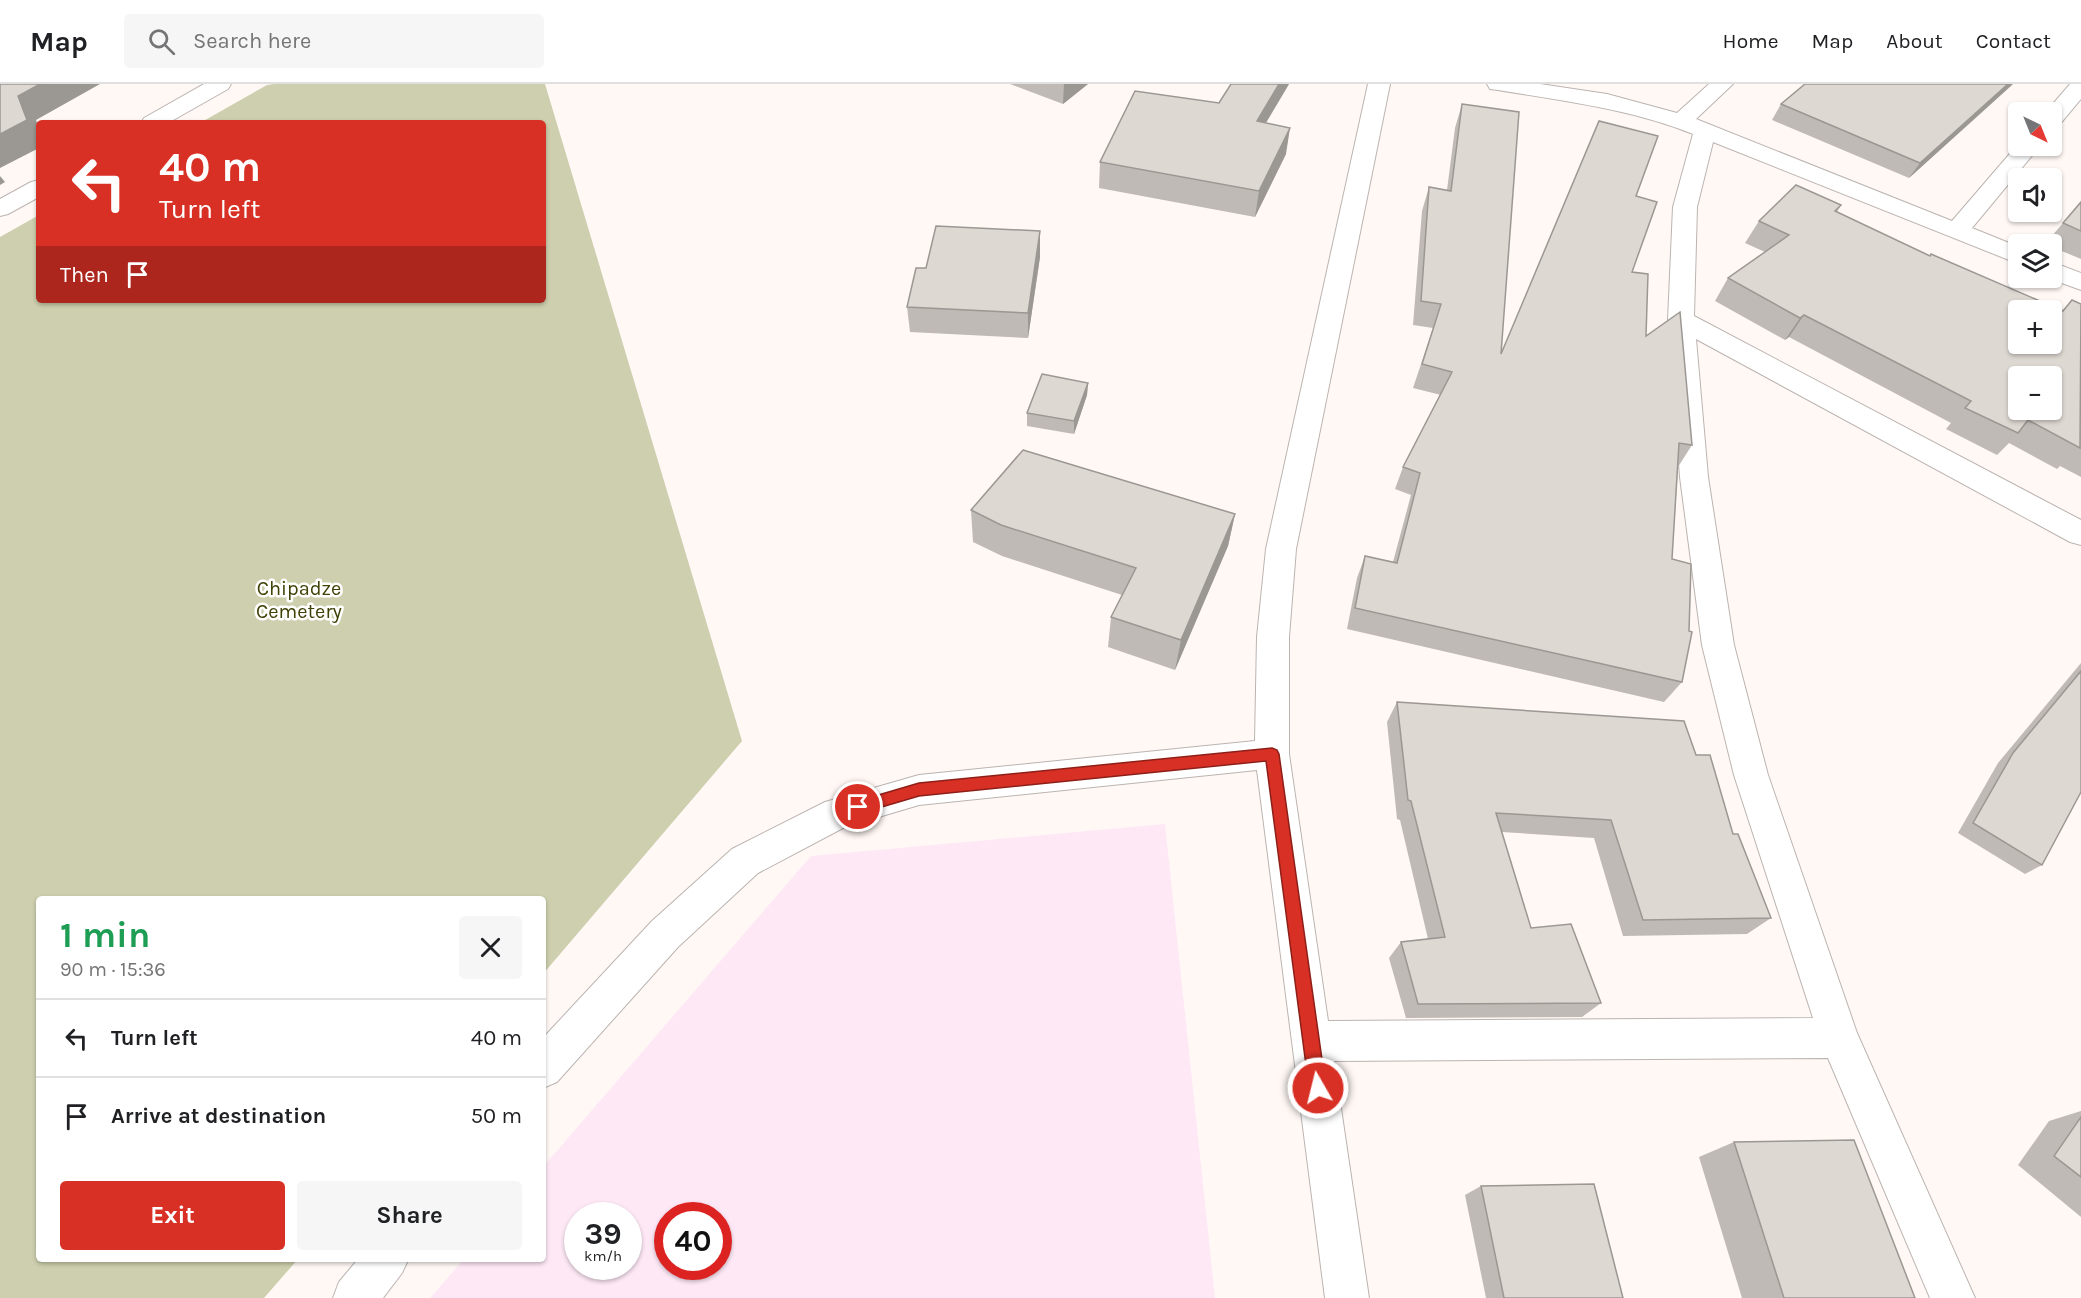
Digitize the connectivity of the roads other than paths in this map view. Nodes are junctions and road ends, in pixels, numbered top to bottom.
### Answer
1 (220, 84) edge
2 (1379, 84) edge
3 (1498, 84) edge
4 (1722, 84) edge
5 (2081, 86) edge
6 (2062, 108) edge
7 (1696, 110) edge
8 (157, 120) edge
9 (2021, 156) edge
10 (36, 189) edge
11 (0, 209) edge
12 (1957, 230) junction
13 (2008, 251) edge
14 (2062, 274) edge
15 (2081, 282) edge
16 (1681, 320) junction
17 (2081, 534) edge
18 (1272, 754) junction
19 (1839, 1038) junction
20 (1311, 1041) junction
21 (546, 1065) edge
22 (384, 1262) edge
23 (355, 1298) edge
24 (1347, 1298) edge
25 (1953, 1298) edge

1 - 8 street
2 - 18 street
3 - 7 street
4 - 7 street
5 - 6 street
7 - 12 street
7 - 16 street
9 - 12 street
10 - 11 street
12 - 13 street
14 - 15 street
16 - 17 street
16 - 19 street
18 - 20 street
18 - 21 street
19 - 20 street
19 - 25 street
20 - 24 street
22 - 23 street

